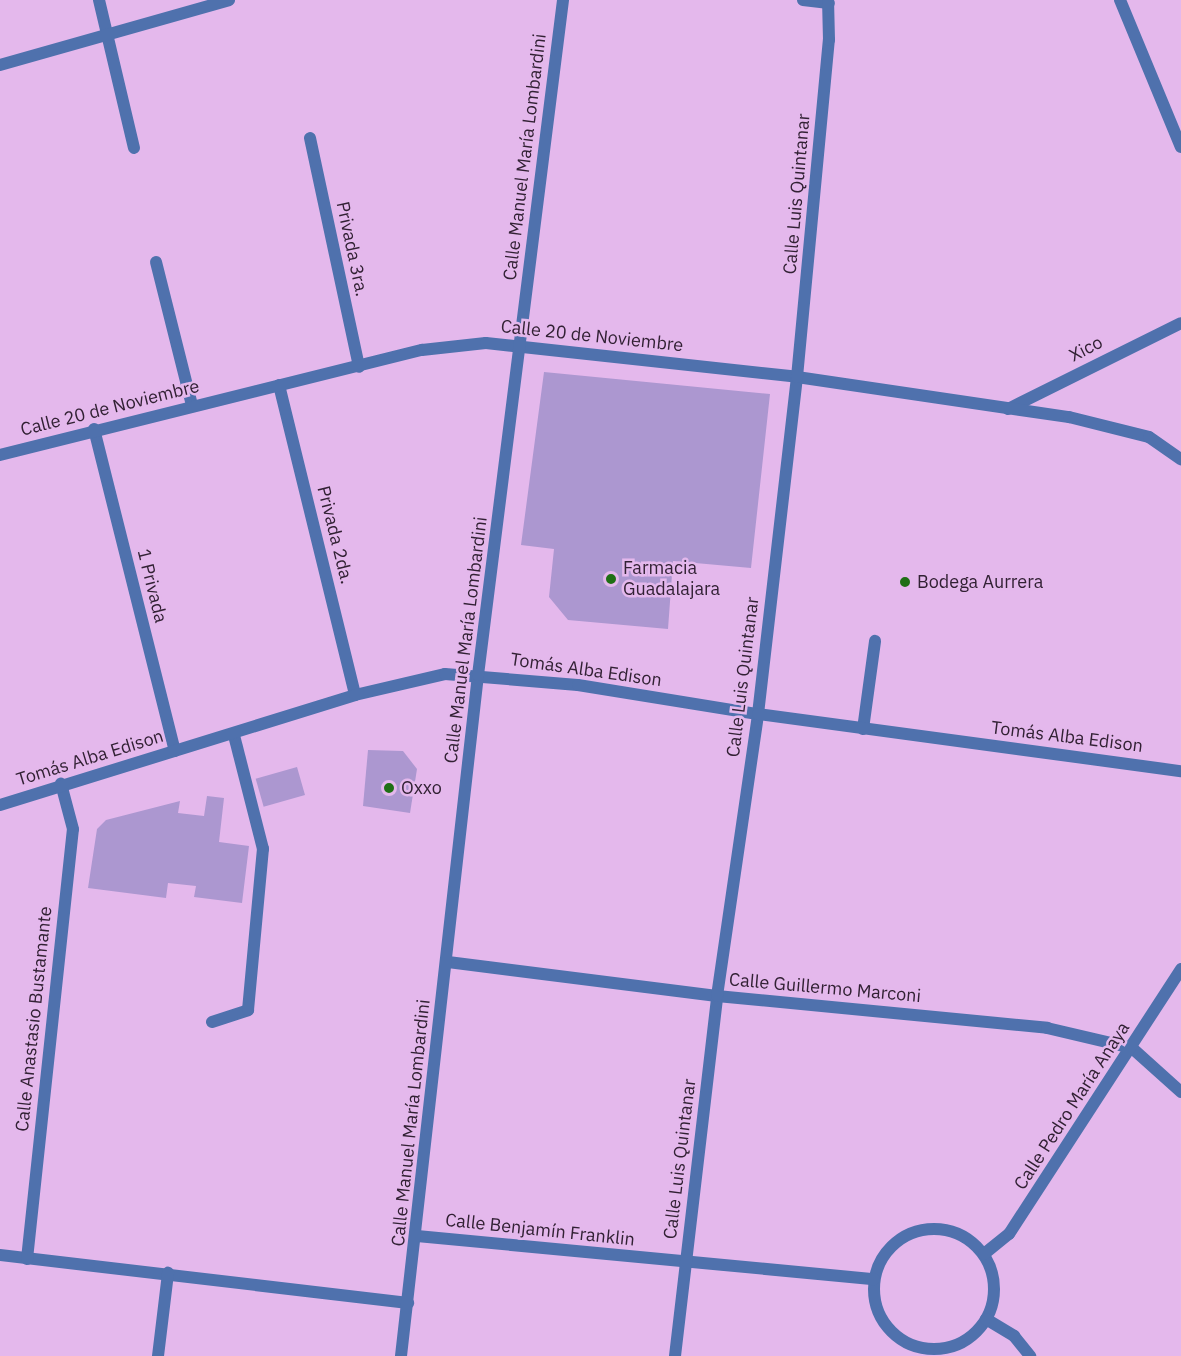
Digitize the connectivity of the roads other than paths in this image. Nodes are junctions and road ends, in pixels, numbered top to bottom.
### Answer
1 (99, 0) edge
2 (229, 0) edge
3 (563, 0) edge
4 (803, 0) edge
5 (1120, 0) edge
6 (829, 2) edge
7 (107, 34) junction
8 (0, 65) edge
9 (310, 138) dead end
10 (1181, 147) edge
11 (134, 148) dead end
12 (156, 262) dead end
13 (1181, 323) edge
14 (520, 345) junction
15 (359, 367) junction
16 (797, 377) junction
17 (279, 385) junction
18 (192, 405) junction
19 (1008, 409) junction
20 (94, 429) junction
21 (0, 455) edge
22 (1181, 459) edge
23 (875, 641) dead end
24 (478, 675) junction
25 (355, 695) junction
26 (758, 714) junction
27 (863, 729) junction
28 (234, 735) junction
29 (175, 751) junction
30 (1181, 771) edge
31 (61, 784) junction
32 (0, 805) edge
33 (448, 962) junction
34 (1181, 969) edge
35 (717, 996) junction
36 (212, 1022) dead end
37 (1132, 1048) junction
38 (1181, 1092) edge
39 (417, 1236) junction
40 (984, 1254) junction
41 (0, 1255) edge
42 (27, 1259) junction
43 (686, 1262) junction
44 (168, 1274) junction
45 (874, 1279) junction
46 (408, 1303) junction
47 (986, 1320) junction
48 (920, 1352) edge
49 (158, 1356) edge
50 (401, 1356) edge
51 (675, 1356) edge
52 (1030, 1356) edge

1 - 7 street
2 - 7 street
3 - 14 street, Calle Manuel María Lombardini
4 - 6 street
5 - 10 street
6 - 16 street, Calle Luis Quintanar
7 - 8 street
7 - 11 street
9 - 15 street, Privada 3ra.
12 - 18 street
13 - 19 street, Xico
14 - 15 street, Calle 20 de Noviembre
14 - 16 street, Calle 20 de Noviembre
14 - 24 street, Calle Manuel María Lombardini
15 - 17 street, Calle 20 de Noviembre
16 - 19 street, Calle 20 de Noviembre
16 - 26 street, Calle Luis Quintanar
17 - 18 street, Calle 20 de Noviembre
17 - 25 street, Privada 2da.
18 - 20 street, Calle 20 de Noviembre
19 - 22 street, Calle 20 de Noviembre
20 - 21 street, Calle 20 de Noviembre
20 - 29 street, 1 Privada
23 - 27 street
24 - 25 street, Tomás Alba Edison
24 - 26 street, Tomás Alba Edison
24 - 33 street, Calle Manuel María Lombardini
25 - 28 street, Tomás Alba Edison
26 - 27 street, Tomás Alba Edison
26 - 35 street, Calle Luis Quintanar
27 - 30 street, Tomás Alba Edison
28 - 29 street, Tomás Alba Edison
28 - 36 street
29 - 31 street, Tomás Alba Edison
31 - 32 street, Tomás Alba Edison
31 - 42 street, Calle Anastasio Bustamante
33 - 35 street, Calle Guillermo Marconi
33 - 39 street, Calle Manuel María Lombardini
34 - 37 street, Calle Pedro María Anaya
35 - 37 street, Calle Guillermo Marconi
35 - 43 street, Calle Luis Quintanar
37 - 38 street, Calle Guillermo Marconi
37 - 40 street, Calle Pedro María Anaya
39 - 43 street, Calle Benjamín Franklin
39 - 46 street, Calle Manuel María Lombardini
40 - 45 street
40 - 47 street
41 - 42 street
42 - 44 street
43 - 45 street, Calle Benjamín Franklin
43 - 51 street, Calle Luis Quintanar
44 - 46 street
44 - 49 street
45 - 48 street
46 - 50 street, Calle Manuel María Lombardini
47 - 48 street
47 - 52 street

